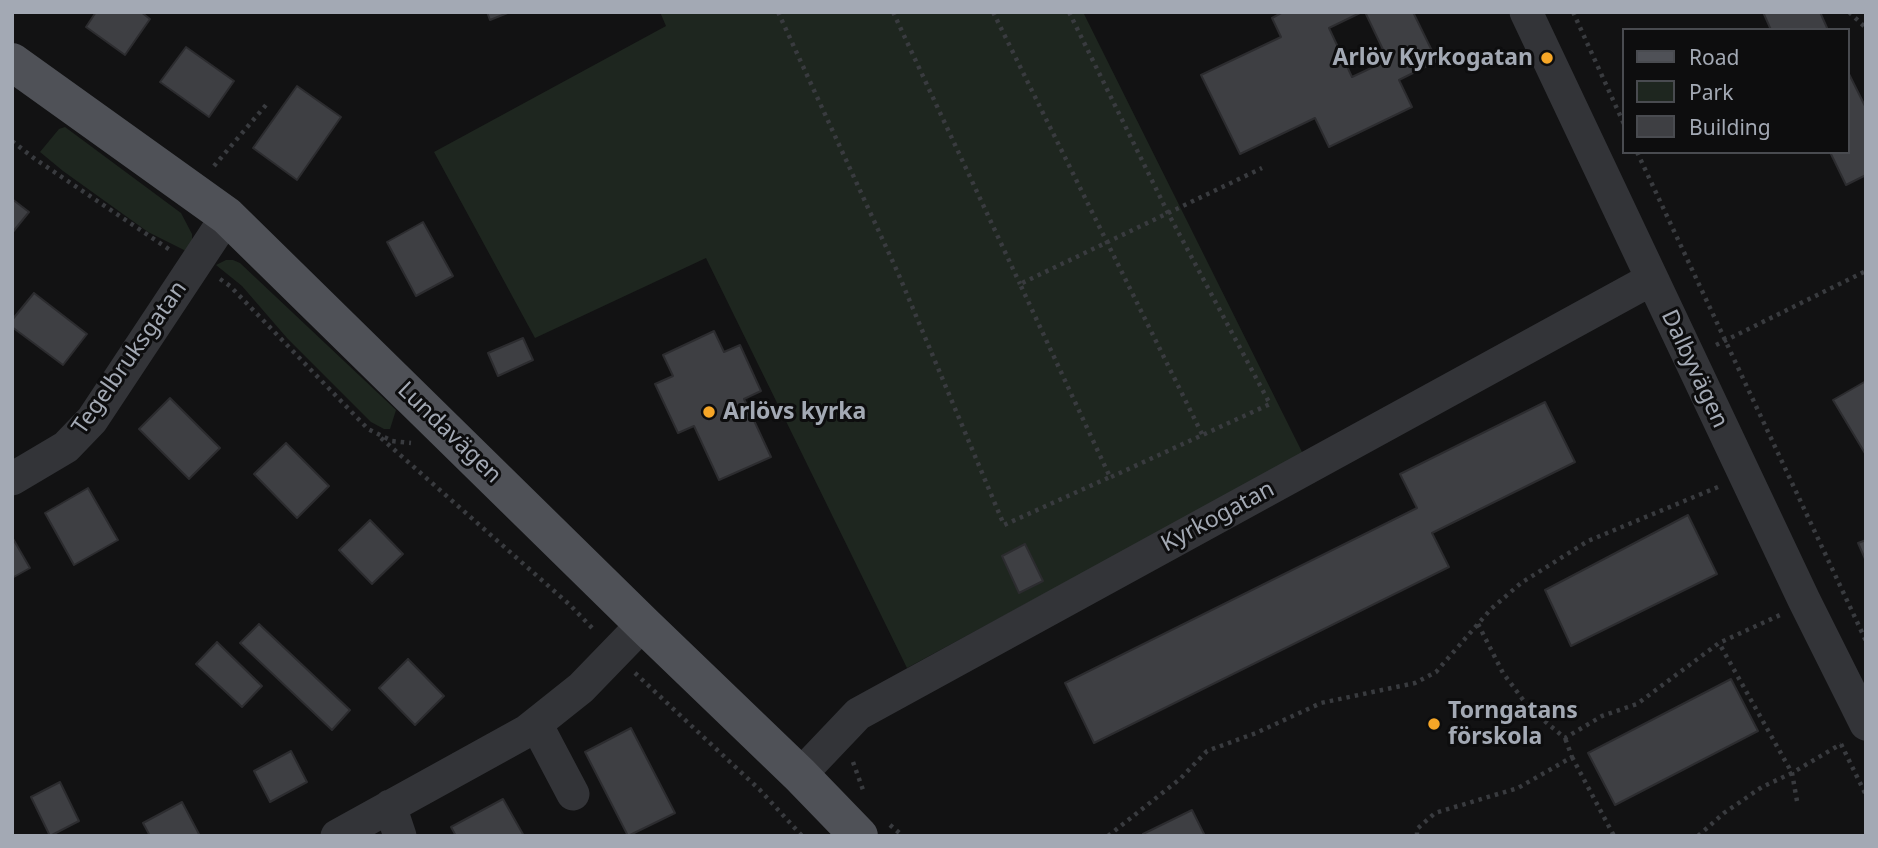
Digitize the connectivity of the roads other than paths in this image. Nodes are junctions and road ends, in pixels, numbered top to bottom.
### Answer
1 (1526, 12) edge
2 (12, 62) edge
3 (227, 216) junction
4 (1652, 279) junction
5 (12, 479) edge
6 (643, 624) junction
7 (536, 724) junction
8 (1854, 734) edge
9 (800, 775) junction
10 (573, 794) dead end
11 (395, 821) edge
12 (873, 829) edge
13 (337, 836) edge

1 - 4 street, Dalbyvägen
2 - 3 main road, Lundavägen
3 - 5 street, Tegelbruksgatan
3 - 6 main road, Lundavägen
4 - 8 street, Dalbyvägen
4 - 9 street, Kyrkogatan
6 - 7 street
6 - 9 main road, Lundavägen
7 - 10 street
7 - 11 street
9 - 12 main road, Lundavägen
11 - 13 street

